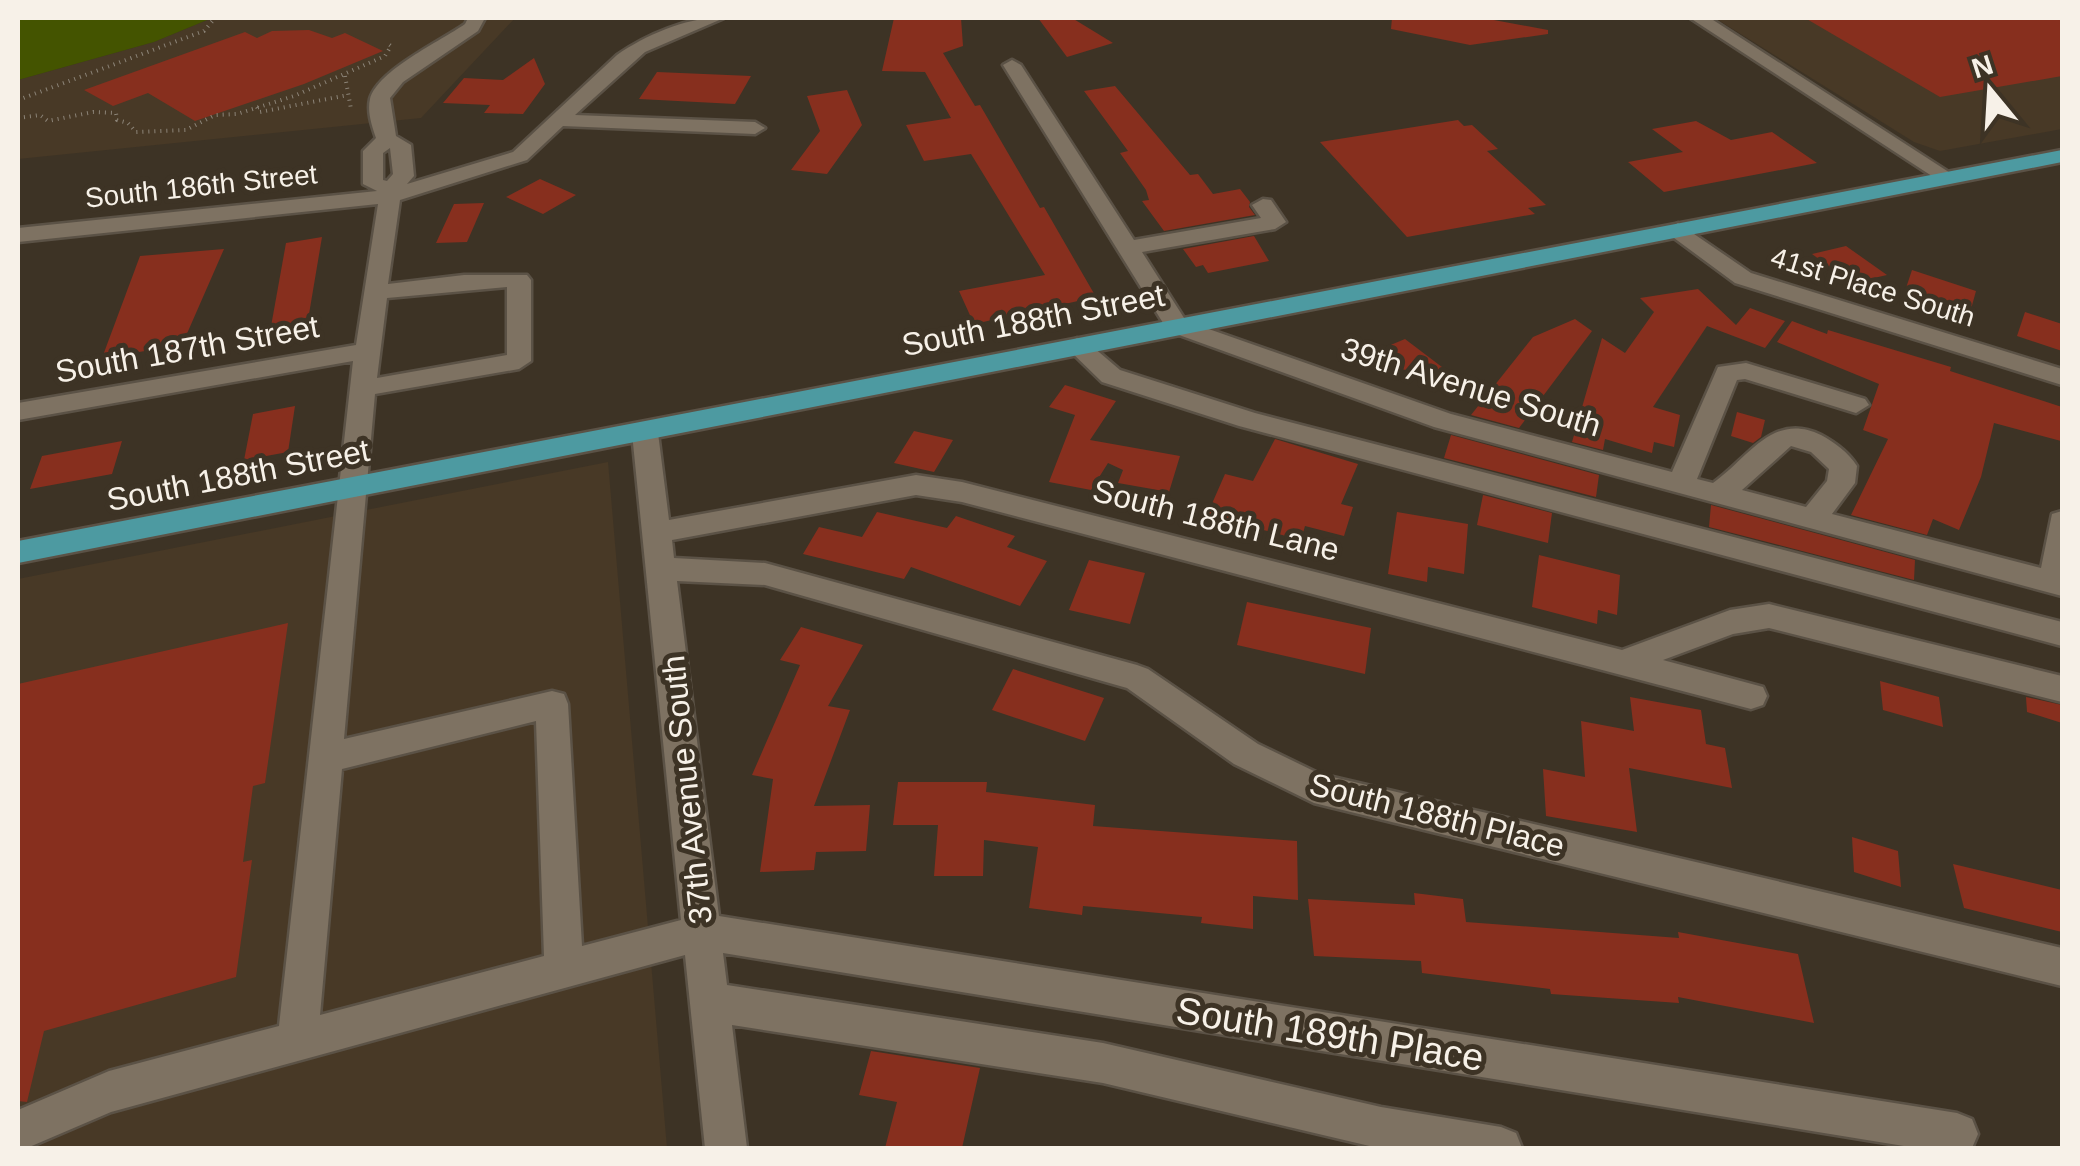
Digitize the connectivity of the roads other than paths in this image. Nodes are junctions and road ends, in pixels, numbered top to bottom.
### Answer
1 (476, 18) edge
2 (714, 18) edge
3 (1700, 18) edge
4 (1012, 64) dead end
5 (562, 120) junction
6 (755, 128) dead end
7 (2062, 156) edge
8 (1948, 178) junction
9 (391, 192) junction
10 (1263, 205) dead end
11 (1678, 230) junction
12 (18, 235) edge
13 (1128, 248) junction
14 (374, 294) junction
15 (1177, 326) junction
16 (1077, 346) junction
17 (367, 351) junction
18 (2062, 376) edge
19 (364, 388) junction
20 (1856, 405) dead end
21 (18, 411) edge
22 (646, 433) junction
23 (1682, 484) junction
24 (354, 488) junction
25 (1717, 494) junction
26 (1812, 519) junction
27 (2062, 521) edge
28 (658, 532) junction
29 (18, 552) edge
30 (662, 568) junction
31 (2055, 584) edge
32 (2062, 634) edge
33 (1624, 662) junction
34 (2062, 689) edge
35 (1751, 696) dead end
36 (326, 758) junction
37 (703, 932) junction
38 (2062, 967) edge
39 (564, 970) junction
40 (710, 1002) junction
41 (296, 1042) junction
42 (18, 1131) edge
43 (1957, 1134) dead end
44 (726, 1148) edge
45 (1501, 1148) edge

1 - 9 street
2 - 5 street, South 186th Street
3 - 8 street
4 - 13 street
5 - 6 street
5 - 9 street, South 186th Street
7 - 8 main road, South 188th Street
8 - 11 main road, South 188th Street
9 - 12 street, South 186th Street
9 - 14 street
10 - 13 street
11 - 15 main road, South 188th Street
11 - 18 street, 41st Place South
13 - 15 street
14 - 17 street
14 - 19 street
15 - 16 main road, South 188th Street
15 - 23 street, 39th Avenue South
16 - 22 main road, South 188th Street
16 - 32 street
17 - 19 street
17 - 21 street, South 187th Street
19 - 24 street
20 - 23 street
22 - 24 main road, South 188th Street
22 - 28 street, 37th Avenue South
23 - 25 street, 39th Avenue South
24 - 29 main road, South 188th Street
24 - 36 street
25 - 26 street, 39th Avenue South
25 - 26 street
26 - 31 street, 39th Avenue South
27 - 31 street, 39th Avenue South
28 - 30 street, 37th Avenue South
28 - 33 street, South 188th Lane
30 - 37 street, 37th Avenue South
30 - 38 street, South 188th Place
33 - 34 street
33 - 35 street, South 188th Lane
36 - 39 street
36 - 41 street
37 - 39 street
37 - 40 street, 37th Avenue South
37 - 43 street, South 189th Place
39 - 41 street
40 - 44 street, 37th Avenue South
40 - 45 street
41 - 42 street

